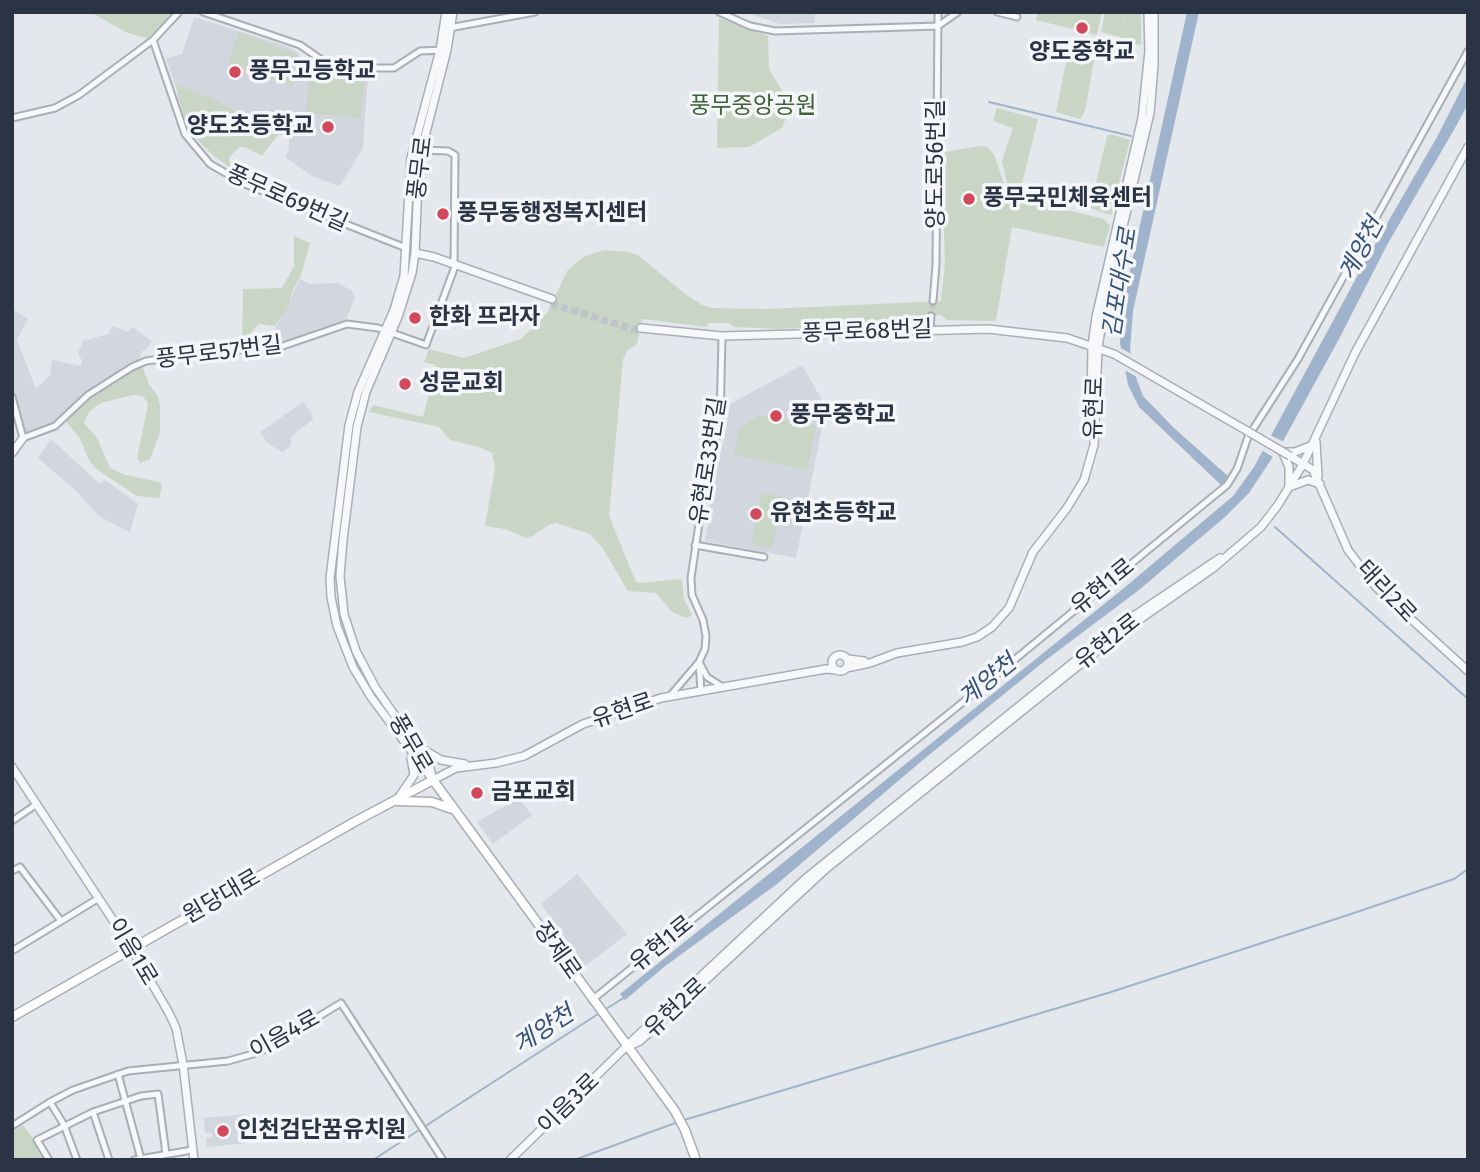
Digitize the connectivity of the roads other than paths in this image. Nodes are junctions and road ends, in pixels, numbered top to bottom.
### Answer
1 (179, 12) edge
2 (202, 12) edge
3 (446, 12) edge
4 (453, 12) edge
5 (535, 12) edge
6 (939, 12) edge
7 (958, 12) edge
8 (997, 12) edge
9 (1148, 12) edge
10 (1154, 12) edge
11 (721, 13) edge
12 (1017, 17) dead end
13 (938, 26) junction
14 (447, 28) junction
15 (153, 40) junction
16 (443, 50) junction
17 (1468, 51) edge
18 (12, 118) edge
19 (1468, 147) edge
20 (421, 150) junction
21 (411, 251) junction
22 (454, 267) junction
23 (933, 301) tunnel mouth
24 (552, 302) tunnel mouth
25 (932, 316) tunnel mouth
26 (640, 329) tunnel mouth
27 (930, 329) junction
28 (388, 332) junction
29 (722, 337) junction
30 (1095, 347) junction
31 (12, 397) edge
32 (23, 438) junction
33 (1315, 442) junction
34 (12, 453) edge
35 (1288, 456) junction
36 (1303, 464) junction
37 (1319, 482) junction
38 (1289, 487) junction
39 (695, 545) junction
40 (764, 557) dead end
41 (833, 660) junction
42 (699, 662) junction
43 (847, 664) junction
44 (822, 670) junction
45 (837, 670) junction
46 (1468, 671) edge
47 (724, 688) junction
48 (701, 691) junction
49 (670, 696) junction
50 (411, 746) junction
51 (472, 765) junction
52 (12, 767) edge
53 (433, 780) junction
54 (396, 801) junction
55 (37, 804) junction
56 (455, 810) junction
57 (12, 821) edge
58 (12, 871) edge
59 (99, 898) junction
60 (61, 921) junction
61 (132, 949) junction
62 (12, 951) edge
63 (593, 1002) junction
64 (12, 1017) edge
65 (627, 1047) junction
66 (183, 1064) junction
67 (118, 1074) junction
68 (126, 1101) junction
69 (50, 1102) junction
70 (93, 1112) junction
71 (64, 1125) junction
72 (12, 1126) edge
73 (192, 1150) junction
74 (166, 1154) junction
75 (137, 1159) edge
76 (49, 1160) edge
77 (78, 1160) edge
78 (109, 1160) edge
79 (194, 1160) edge
80 (443, 1160) edge
81 (510, 1160) edge
82 (696, 1160) edge

1 - 15 street
2 - 16 street
3 - 14 street, 풍무로
4 - 14 street, 풍무로
5 - 14 street
6 - 13 street, 양도로56번길
7 - 13 street
8 - 12 street
9 - 30 street, 유현로
10 - 30 street, 유현로
11 - 13 street
13 - 23 street, 양도로56번길
14 - 16 street, 풍무로
15 - 18 street
15 - 21 street, 풍무로69번길
16 - 20 street, 풍무로
16 - 21 street, 풍무로
17 - 63 street, 유현1로
19 - 33 street, 유현2로
20 - 21 street, 풍무로
20 - 22 street
21 - 22 street
21 - 28 street, 풍무로
22 - 24 street
22 - 28 street, 풍무로57번길
25 - 27 street
26 - 29 street, 풍무로68번길
27 - 29 street, 풍무로68번길
27 - 30 street, 풍무로68번길
28 - 32 street, 풍무로57번길
28 - 50 street, 풍무로
29 - 30 street, 풍무로68번길
29 - 39 street, 유현로33번길
30 - 35 street, 풍무로68번길, bridge
30 - 43 street, 유현로
31 - 32 street
32 - 34 street
33 - 35 street
33 - 36 street, 유현2로
33 - 37 street
35 - 36 street, 풍무로68번길
35 - 38 street
36 - 37 street, 태리2로
36 - 38 street, 유현2로
37 - 38 street
37 - 46 street, 태리2로
38 - 65 street, 유현2로
39 - 40 street, 유현로33번길
39 - 42 street, 유현로33번길
41 - 43 street
41 - 44 street
41 - 45 street
42 - 47 street
42 - 48 street, 유현로33번길
42 - 49 street
43 - 45 street, 유현로
44 - 45 street, 유현로
44 - 47 street, 유현로
47 - 48 street, 유현로
48 - 49 street, 유현로
49 - 51 street, 유현로
50 - 51 street
50 - 53 street, 풍무로
50 - 54 street
51 - 53 street, 유현로
52 - 55 street, 이음1로
53 - 54 main road, 원당대로
53 - 56 main road, 장제로
54 - 56 main road
54 - 61 main road, 원당대로
55 - 57 street
55 - 59 street, 이음1로
56 - 63 main road, 장제로
58 - 60 street
59 - 60 street
59 - 61 street, 이음1로
60 - 62 street
61 - 64 main road, 원당대로
61 - 66 street, 이음1로
63 - 65 main road, 장제로
65 - 81 street, 이음3로
65 - 82 main road, 장제로
66 - 67 street, 이음4로
66 - 73 street, 이음1로
66 - 80 street, 이음4로
67 - 68 street
67 - 69 street, 이음4로
68 - 70 street
68 - 74 street
68 - 75 street
69 - 71 street
69 - 72 street, 이음4로
70 - 71 street
70 - 78 street
71 - 76 street
71 - 77 street
73 - 74 street
73 - 79 street, 이음1로
74 - 75 street

